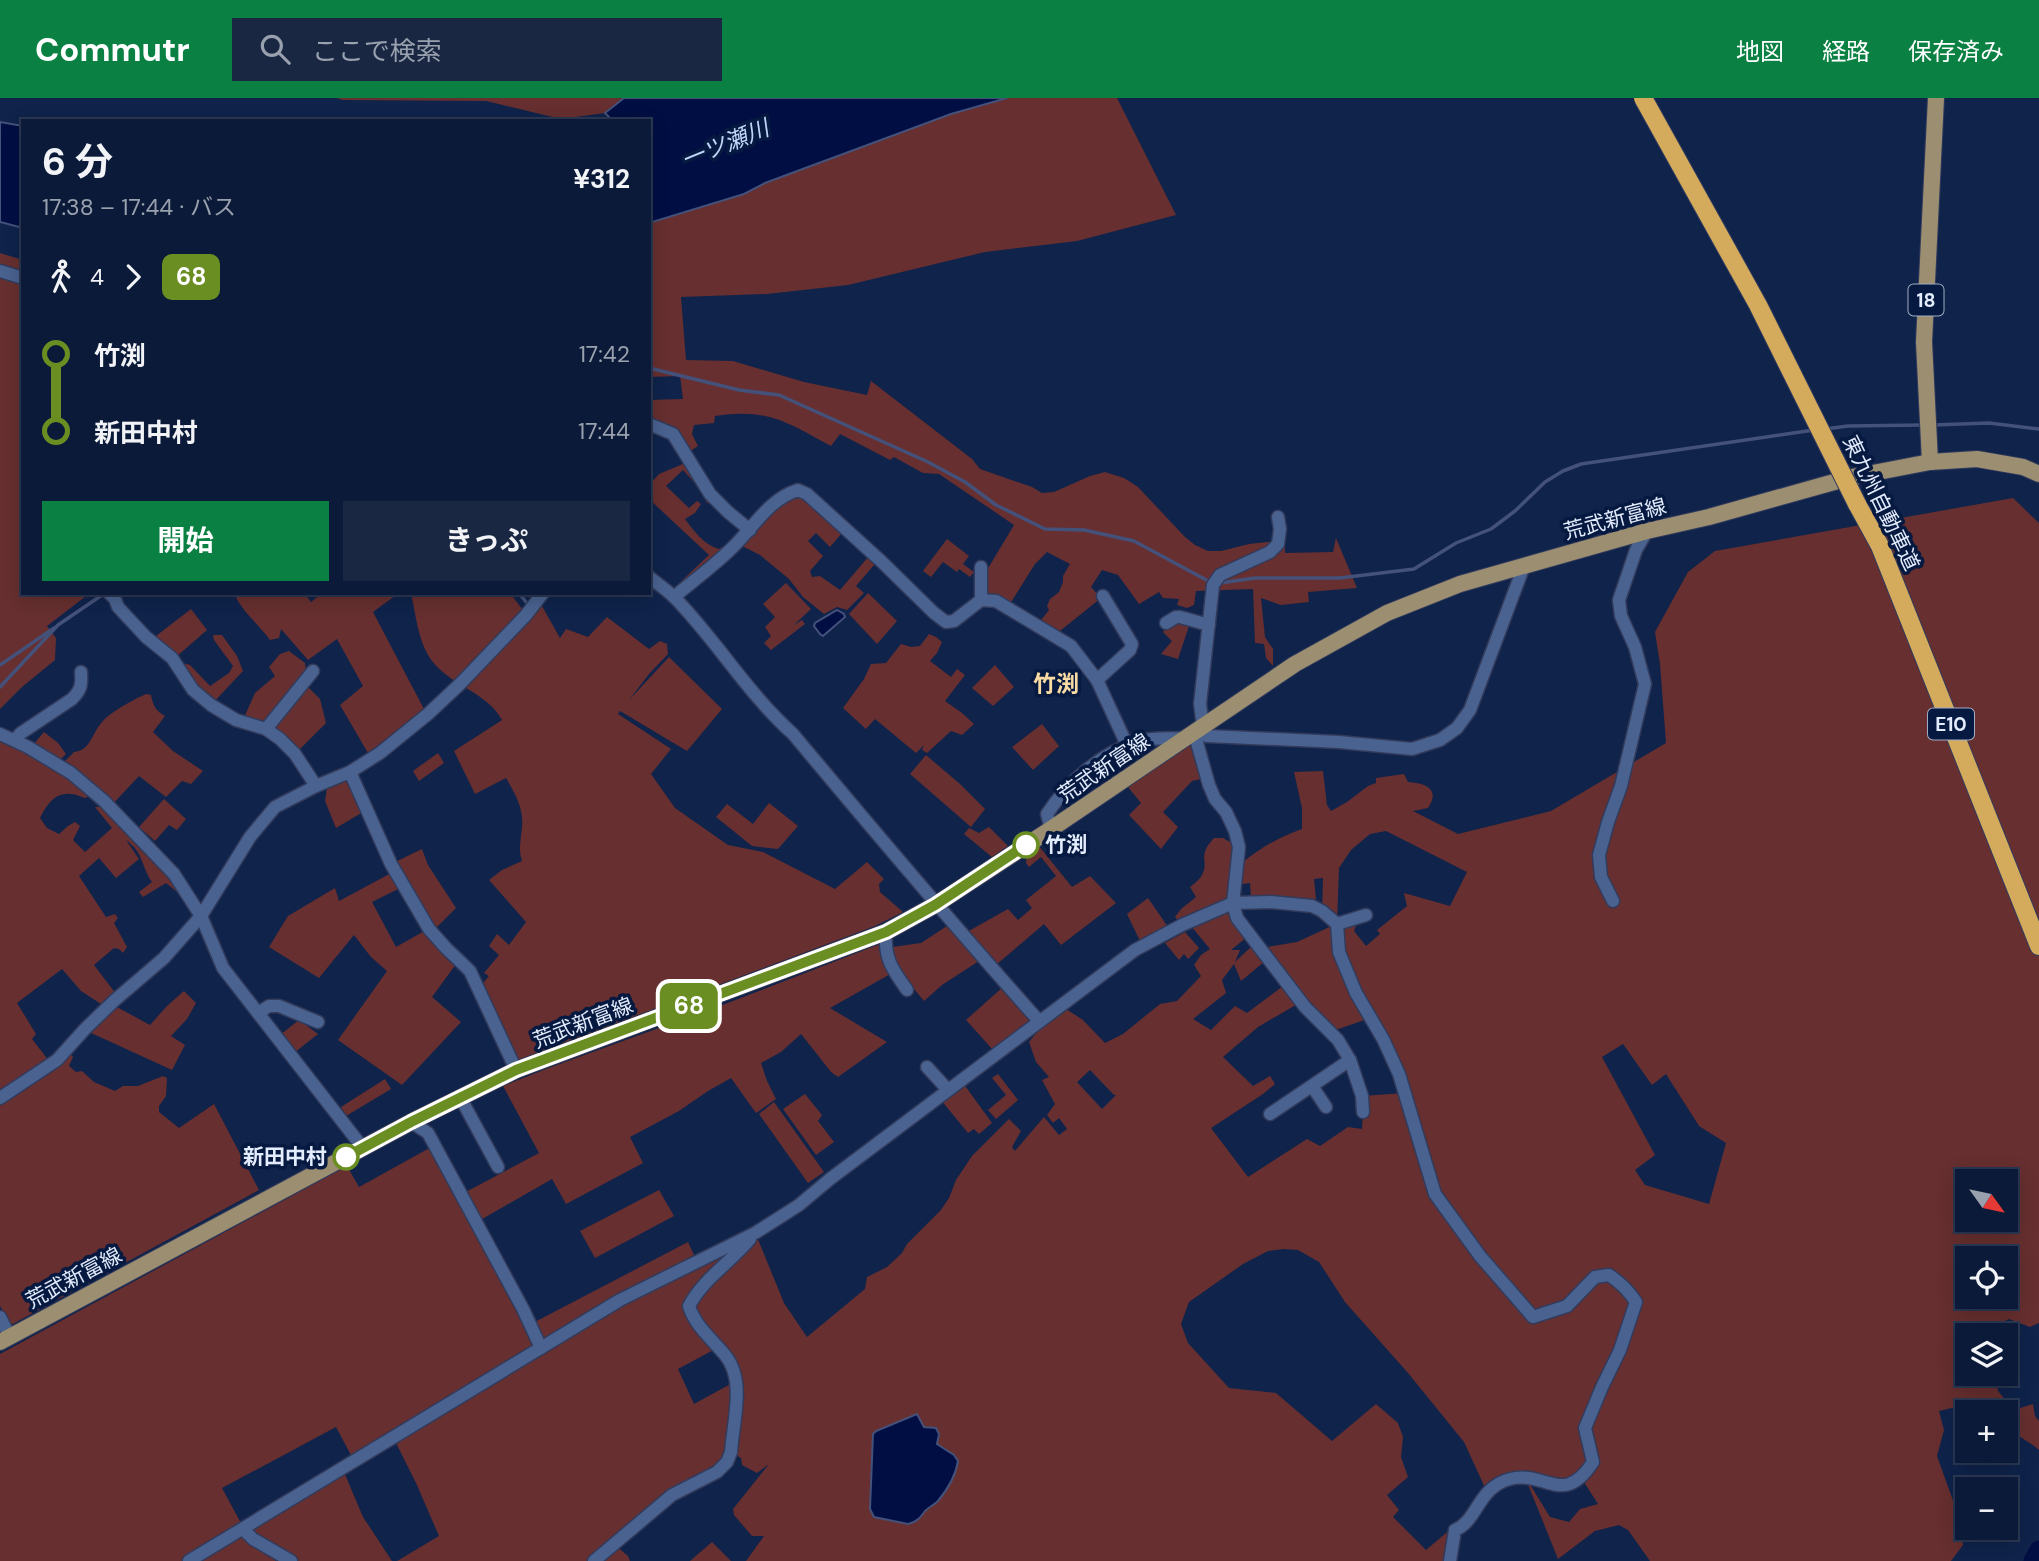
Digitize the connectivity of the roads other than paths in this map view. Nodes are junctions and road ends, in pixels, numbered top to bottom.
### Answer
1 (1643, 98) edge
2 (1936, 98) edge
3 (0, 271) edge
4 (21, 277) edge
5 (651, 425) edge
6 (1930, 462) junction
7 (2039, 474) edge
8 (1278, 517) dead end
9 (750, 530) junction
10 (1647, 531) junction
11 (1524, 566) junction
12 (981, 567) dead end
13 (651, 580) edge
14 (111, 595) edge
15 (542, 595) edge
16 (1103, 596) dead end
17 (674, 597) junction
18 (981, 600) junction
19 (1166, 623) dead end
20 (1209, 625) junction
21 (313, 671) dead end
22 (81, 672) dead end
23 (1097, 680) junction
24 (266, 729) junction
25 (1194, 732) junction
26 (0, 734) edge
27 (15, 740) junction
28 (1128, 745) junction
29 (351, 772) junction
30 (316, 786) junction
31 (1051, 829) junction
32 (1614, 901) dead end
33 (1233, 903) junction
34 (935, 905) junction
35 (1366, 915) dead end
36 (201, 916) junction
37 (1337, 924) junction
38 (886, 932) junction
39 (2039, 946) edge
40 (907, 990) dead end
41 (258, 1013) junction
42 (1039, 1021) junction
43 (318, 1022) dead end
44 (1350, 1060) junction
45 (927, 1067) dead end
46 (516, 1070) junction
47 (1312, 1086) junction
48 (948, 1090) junction
49 (460, 1097) junction
50 (0, 1098) edge
51 (1326, 1107) dead end
52 (1363, 1112) dead end
53 (1270, 1114) dead end
54 (411, 1122) junction
55 (362, 1148) junction
56 (499, 1167) dead end
57 (755, 1233) junction
58 (0, 1317) edge
59 (5, 1339) edge
60 (541, 1348) junction
61 (243, 1529) junction
62 (189, 1561) edge
63 (291, 1561) edge
64 (594, 1561) edge
65 (1450, 1561) edge

1 - 39 highway, 東九州自動車道 / E10, bridge
2 - 6 main road, 18
3 - 4 street
5 - 9 street
6 - 7 main road, 荒武新富線
6 - 10 main road, 荒武新富線
8 - 20 street
9 - 17 street
9 - 18 street
10 - 11 main road, 荒武新富線
10 - 32 street
11 - 25 main road, 荒武新富線
11 - 25 street
12 - 18 street
13 - 17 street
14 - 24 street
15 - 29 street
16 - 23 street
17 - 34 street
18 - 23 street
19 - 20 street
20 - 25 street
21 - 24 street
22 - 27 street
23 - 28 street
24 - 30 street
25 - 28 street
25 - 31 main road, 荒武新富線
25 - 33 street
26 - 27 street
27 - 36 street
28 - 31 street
29 - 30 street
29 - 46 street
30 - 36 street
31 - 34 main road, 荒武新富線
33 - 37 street
33 - 42 street
33 - 44 street
34 - 38 main road, 荒武新富線
34 - 42 street
35 - 37 street
36 - 41 street
36 - 50 street
37 - 65 street
38 - 40 street
38 - 46 main road, 荒武新富線
41 - 43 street
41 - 55 street
42 - 48 street
44 - 47 street
44 - 52 street
45 - 48 street
46 - 49 main road, 荒武新富線
47 - 51 street
47 - 53 street
48 - 57 street
49 - 54 main road, 荒武新富線
49 - 56 street
54 - 55 main road, 荒武新富線
54 - 60 street
55 - 59 main road, 荒武新富線
57 - 60 street
57 - 64 street
58 - 59 street
60 - 61 street
61 - 62 street
61 - 63 street

